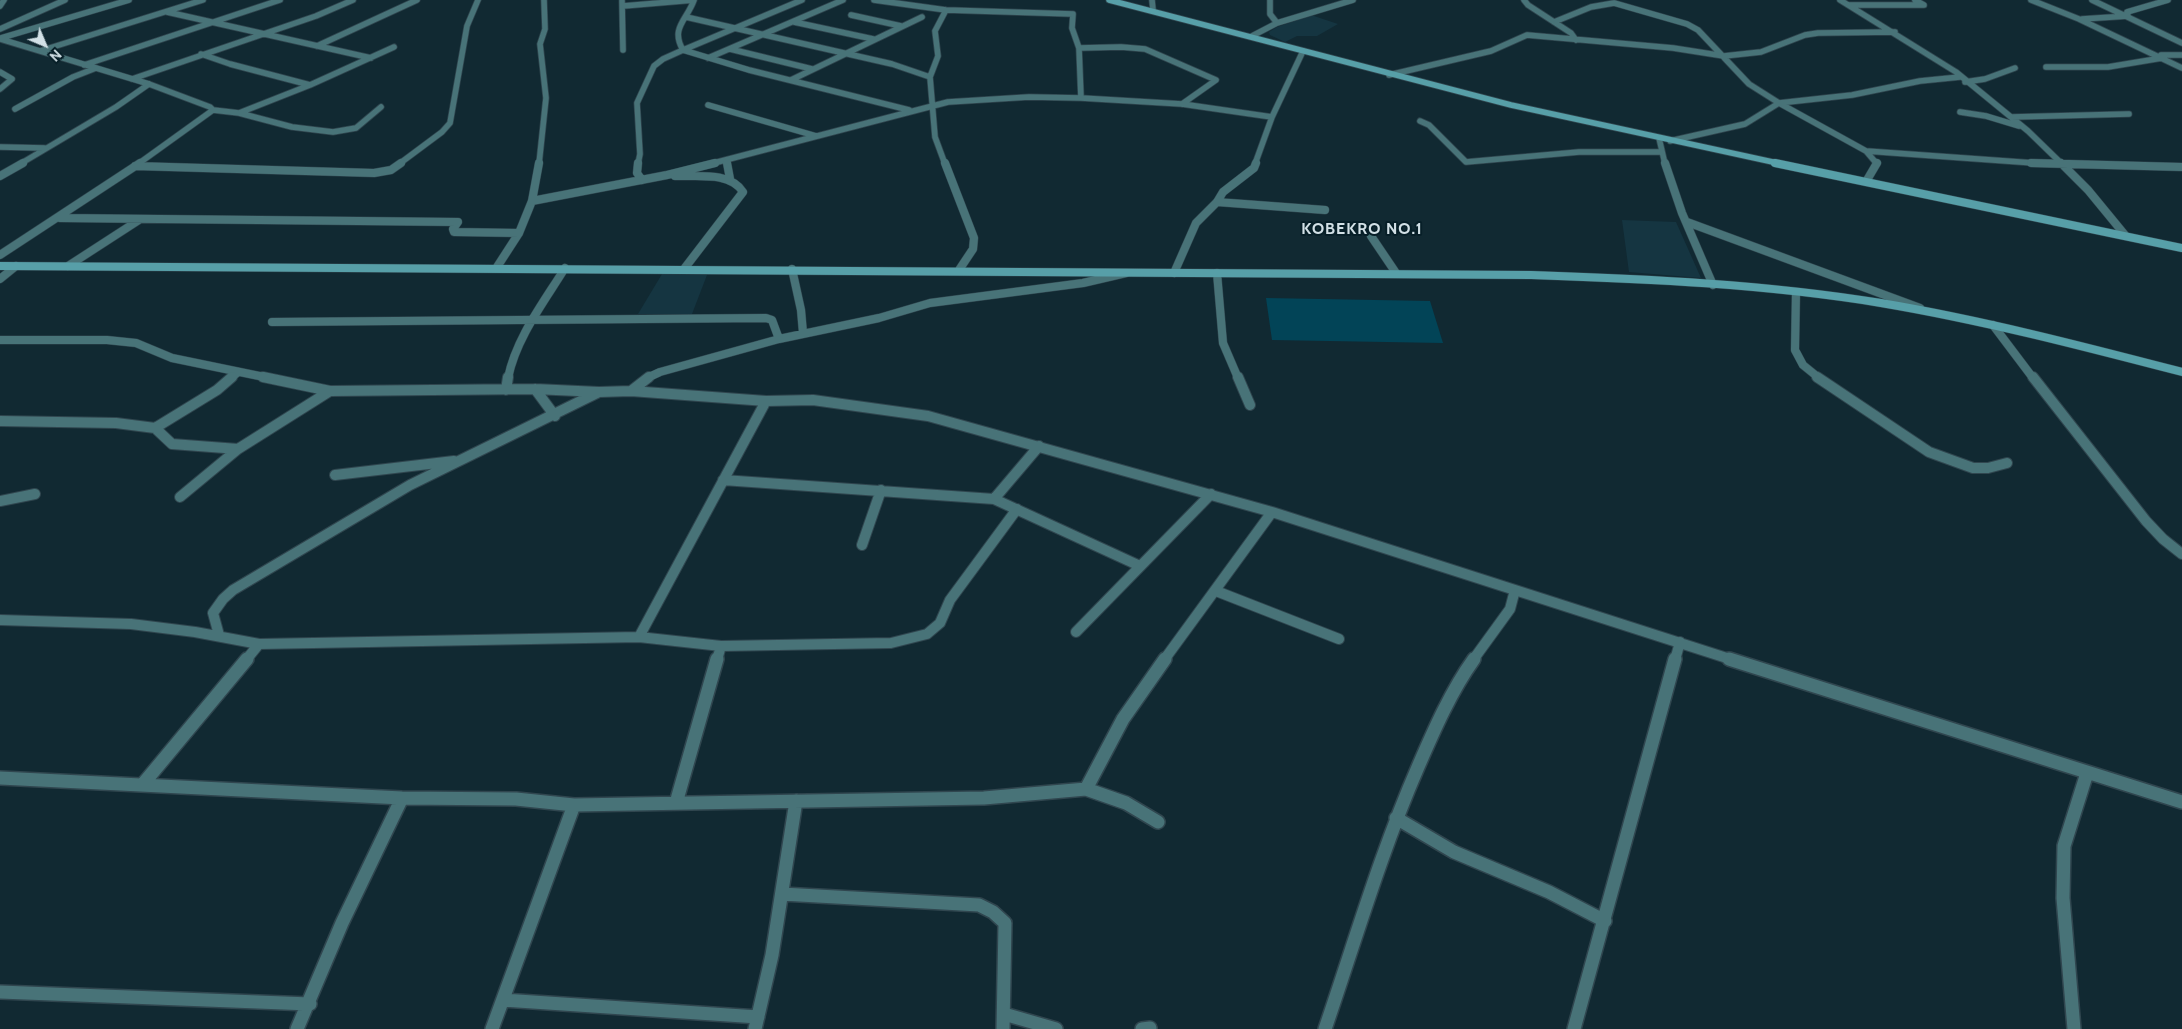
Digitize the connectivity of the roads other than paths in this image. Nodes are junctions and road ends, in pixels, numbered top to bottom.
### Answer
1 (4, 0) edge
2 (65, 0) edge
3 (129, 0) edge
4 (203, 0) edge
5 (280, 0) edge
6 (353, 0) edge
7 (417, 0) edge
8 (478, 0) edge
9 (544, 0) edge
10 (694, 0) edge
11 (802, 0) edge
12 (843, 0) edge
13 (874, 0) edge
14 (1109, 0) edge
15 (1152, 0) edge
16 (1270, 0) edge
17 (1353, 0) edge
18 (1524, 0) edge
19 (1840, 0) edge
20 (1915, 0) edge
21 (2031, 0) edge
22 (2092, 0) edge
23 (2168, 0) edge
24 (622, 3) edge
25 (1848, 5) junction
26 (0, 6) edge
27 (946, 10) junction
28 (1153, 10) junction
29 (167, 12) junction
30 (851, 15) dead end
31 (2128, 16) junction
32 (686, 17) junction
33 (922, 17) dead end
34 (2079, 19) junction
35 (794, 22) junction
36 (1554, 22) junction
37 (211, 23) junction
38 (1277, 23) junction
39 (901, 26) junction
40 (737, 28) junction
41 (0, 29) edge
42 (1895, 32) junction
43 (262, 33) junction
44 (764, 35) junction
45 (1252, 36) junction
46 (0, 39) edge
47 (873, 39) junction
48 (1576, 40) junction
49 (2182, 43) edge
50 (317, 46) junction
51 (394, 47) dead end
52 (1079, 48) junction
53 (730, 49) junction
54 (623, 50) dead end
55 (683, 50) junction
56 (40, 51) junction
57 (1303, 51) junction
58 (201, 54) junction
59 (843, 54) junction
60 (2182, 55) edge
61 (1724, 56) junction
62 (2160, 57) junction
63 (371, 58) junction
64 (708, 58) junction
65 (84, 65) junction
66 (2046, 67) dead end
67 (96, 68) junction
68 (2015, 68) dead end
69 (2182, 68) edge
70 (812, 69) junction
71 (0, 72) edge
72 (1390, 74) junction
73 (930, 77) junction
74 (132, 79) junction
75 (791, 80) junction
76 (1963, 80) junction
77 (149, 84) junction
78 (310, 85) junction
79 (0, 89) edge
80 (1081, 98) junction
81 (1779, 103) junction
82 (1182, 104) junction
83 (708, 105) dead end
84 (932, 106) junction
85 (381, 107) dead end
86 (15, 109) dead end
87 (213, 110) junction
88 (911, 110) junction
89 (1960, 112) dead end
90 (239, 113) junction
91 (2129, 114) dead end
92 (1272, 117) junction
93 (2012, 117) junction
94 (1420, 121) dead end
95 (2023, 127) junction
96 (817, 136) junction
97 (1659, 138) junction
98 (1670, 141) junction
99 (0, 147) edge
100 (45, 148) junction
101 (1866, 151) junction
102 (1661, 152) junction
103 (726, 160) junction
104 (2065, 165) junction
105 (135, 166) junction
106 (2182, 167) edge
107 (667, 175) junction
108 (0, 176) edge
109 (730, 179) junction
110 (642, 180) junction
111 (1867, 180) junction
112 (532, 200) junction
113 (1216, 202) junction
114 (1326, 210) dead end
115 (59, 218) junction
116 (139, 220) junction
117 (1687, 222) junction
118 (519, 233) junction
119 (2125, 235) junction
120 (1371, 236) dead end
121 (2182, 248) edge
122 (0, 255) edge
123 (0, 266) edge
124 (16, 266) junction
125 (68, 266) junction
126 (497, 267) junction
127 (565, 268) junction
128 (684, 269) junction
129 (792, 269) junction
130 (959, 270) junction
131 (1127, 272) junction
132 (1174, 273) junction
133 (1217, 273) junction
134 (1396, 273) junction
135 (0, 279) edge
136 (1713, 285) junction
137 (1796, 292) junction
138 (1927, 310) junction
139 (532, 321) junction
140 (272, 322) dead end
141 (1993, 325) junction
142 (803, 333) junction
143 (779, 339) junction
144 (0, 340) edge
145 (2182, 372) edge
146 (237, 373) junction
147 (535, 389) junction
148 (506, 390) junction
149 (330, 391) junction
150 (631, 391) junction
151 (600, 392) junction
152 (766, 401) junction
153 (1250, 405) dead end
154 (555, 416) junction
155 (0, 421) edge
156 (155, 428) junction
157 (1039, 446) junction
158 (238, 449) junction
159 (462, 460) junction
160 (2007, 463) dead end
161 (335, 475) dead end
162 (723, 480) junction
163 (881, 490) junction
164 (35, 494) dead end
165 (1211, 494) junction
166 (180, 496) dead end
167 (994, 499) junction
168 (0, 501) edge
169 (1017, 508) junction
170 (1272, 512) junction
171 (862, 545) dead end
172 (2182, 554) edge
173 (1140, 566) junction
174 (1515, 590) junction
175 (1216, 591) junction
176 (0, 620) edge
177 (1076, 632) dead end
178 (219, 635) junction
179 (639, 637) junction
180 (1339, 639) dead end
181 (1680, 642) junction
182 (260, 644) junction
183 (720, 646) junction
184 (2087, 773) junction
185 (0, 778) edge
186 (143, 784) junction
187 (1086, 789) junction
188 (402, 798) junction
189 (796, 801) junction
190 (2182, 802) edge
191 (676, 803) junction
192 (574, 805) junction
193 (1396, 818) junction
194 (1158, 822) dead end
195 (782, 894) junction
196 (1605, 921) junction
197 (0, 992) edge
198 (503, 1000) junction
199 (310, 1004) junction
200 (1003, 1022) edge
201 (757, 1023) edge
202 (1150, 1028) edge
203 (297, 1029) edge
204 (492, 1029) edge
205 (1056, 1029) edge
206 (1142, 1029) edge
207 (1326, 1029) edge
208 (1574, 1029) edge
209 (2074, 1029) edge

1 - 26 street
2 - 41 street
3 - 46 street
4 - 29 street
5 - 37 street
6 - 43 street
7 - 50 street
8 - 105 street
9 - 112 street
10 - 24 street
10 - 32 street
11 - 40 street
12 - 35 street
13 - 27 street
14 - 28 main road
15 - 28 street
16 - 38 street
17 - 38 street
18 - 36 street
19 - 25 street
20 - 25 street
21 - 34 street
22 - 31 street
23 - 31 street
24 - 54 street
25 - 42 street
27 - 52 street
27 - 73 street
28 - 45 main road
29 - 37 street
29 - 56 street
30 - 39 street
31 - 34 street
31 - 49 street
32 - 40 street
32 - 55 street
33 - 39 street
34 - 62 street
35 - 44 street
35 - 47 street
36 - 48 street
36 - 61 street
37 - 43 street
37 - 65 street
38 - 45 street
39 - 47 street
40 - 44 street
40 - 55 street
42 - 61 street
42 - 76 street
43 - 50 street
43 - 58 street
44 - 53 street
44 - 59 street
45 - 57 main road
46 - 56 street
47 - 59 street
48 - 61 street
48 - 72 street
50 - 63 street
51 - 63 street
52 - 80 street
52 - 82 street
53 - 64 street
53 - 70 street
55 - 64 street
55 - 110 street
56 - 65 street
57 - 72 main road
57 - 92 street
58 - 74 street
58 - 78 street
59 - 70 street
59 - 73 street
60 - 62 street
61 - 81 street
62 - 66 street
62 - 69 street
63 - 78 street
64 - 75 street
65 - 67 street
67 - 74 street
67 - 86 street
68 - 76 street
70 - 75 street
71 - 79 street
72 - 97 main road
73 - 84 street
74 - 77 street
75 - 88 street
76 - 81 street
76 - 93 street
77 - 87 street
77 - 100 street
78 - 90 street
80 - 82 street
80 - 84 street
81 - 98 street
81 - 101 street
82 - 92 street
83 - 96 street
84 - 88 street
84 - 130 street
85 - 90 street
87 - 90 street
87 - 105 street
88 - 96 street
89 - 95 street
91 - 93 street
92 - 113 street
93 - 95 street
94 - 102 street
95 - 104 street
96 - 103 street
97 - 98 main road
97 - 102 street
98 - 111 main road
99 - 100 street
100 - 108 street
101 - 104 street
101 - 111 street
102 - 117 street
103 - 107 street
103 - 109 street
104 - 106 street
104 - 119 street
105 - 115 street
107 - 109 street
107 - 110 street
109 - 128 street
110 - 112 street
111 - 119 main road
112 - 118 street
113 - 114 street
113 - 132 street
115 - 116 street
115 - 122 street
116 - 118 street
116 - 125 street
117 - 136 street
117 - 138 street
118 - 126 street
119 - 121 main road
120 - 134 street
123 - 124 main road
124 - 125 main road
124 - 135 street
125 - 126 main road
126 - 127 main road
127 - 128 main road
127 - 139 street
128 - 129 main road
129 - 130 main road
129 - 142 street
130 - 131 main road
131 - 132 main road
131 - 142 street
132 - 133 main road
133 - 134 main road
133 - 153 street
134 - 136 main road
136 - 137 main road
137 - 138 main road
137 - 160 street
138 - 141 main road
139 - 140 street
139 - 143 street
139 - 148 street
141 - 145 main road
141 - 172 street
142 - 143 street
143 - 150 street
144 - 146 street
146 - 149 street
146 - 156 street
147 - 148 street
147 - 151 street
147 - 154 street
148 - 149 street
149 - 158 street
150 - 151 street
150 - 152 street
151 - 154 street
152 - 157 street
152 - 162 street
154 - 159 street
155 - 156 street
156 - 158 street
157 - 165 street
157 - 167 street
158 - 166 street
159 - 161 street
159 - 178 street
162 - 163 street
162 - 179 street
163 - 167 street
163 - 171 street
164 - 168 street
165 - 170 street
165 - 173 street
167 - 169 street
169 - 173 street
169 - 183 street
170 - 174 street
170 - 175 street
173 - 177 street
174 - 181 street
174 - 193 street
175 - 180 street
175 - 187 street
176 - 178 street
178 - 182 street
179 - 182 street
179 - 183 street
181 - 184 street
181 - 196 street
182 - 186 street
183 - 191 street
184 - 190 street
184 - 209 street
185 - 186 street
186 - 188 street
187 - 189 street
187 - 194 street
188 - 192 street
188 - 199 street
189 - 191 street
189 - 195 street
191 - 192 street
192 - 198 street
193 - 196 street
193 - 207 street
195 - 200 street
195 - 201 street
196 - 208 street
197 - 199 street
198 - 201 street
198 - 204 street
199 - 203 street
200 - 205 street
202 - 206 street

